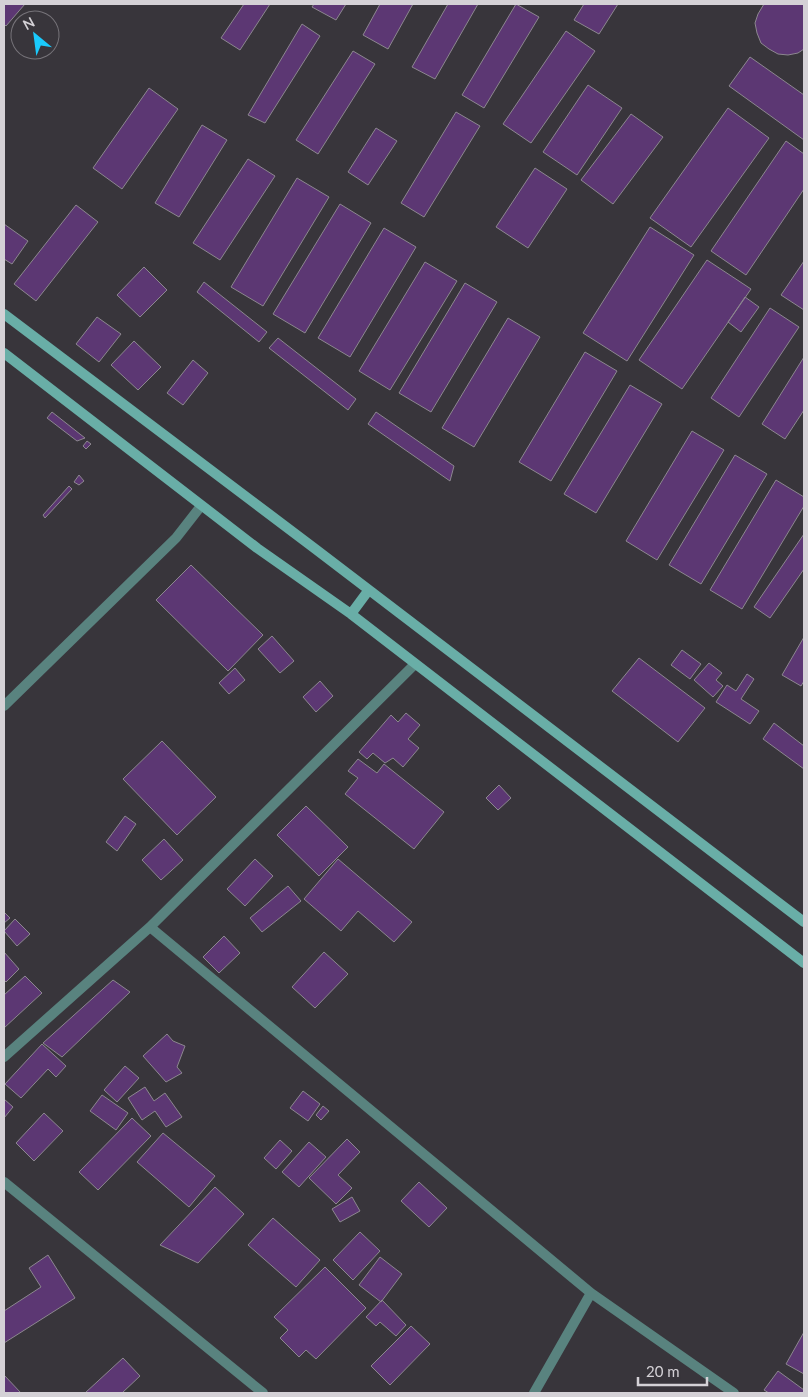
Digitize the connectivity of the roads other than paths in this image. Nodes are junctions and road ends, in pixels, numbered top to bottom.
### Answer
1 (4, 314) edge
2 (4, 353) edge
3 (201, 506) junction
4 (368, 590) junction
5 (351, 614) junction
6 (415, 664) junction
7 (4, 706) edge
8 (804, 922) edge
9 (150, 927) junction
10 (804, 963) edge
11 (4, 1057) edge
12 (4, 1182) edge
13 (591, 1293) junction
14 (263, 1393) edge
15 (534, 1393) edge
16 (734, 1393) edge

1 - 4 street
2 - 3 street
3 - 5 street
3 - 7 street
4 - 5 street
4 - 8 street
5 - 6 street
6 - 9 street
6 - 10 street
9 - 11 street
9 - 13 street
12 - 14 street
13 - 15 street
13 - 16 street

